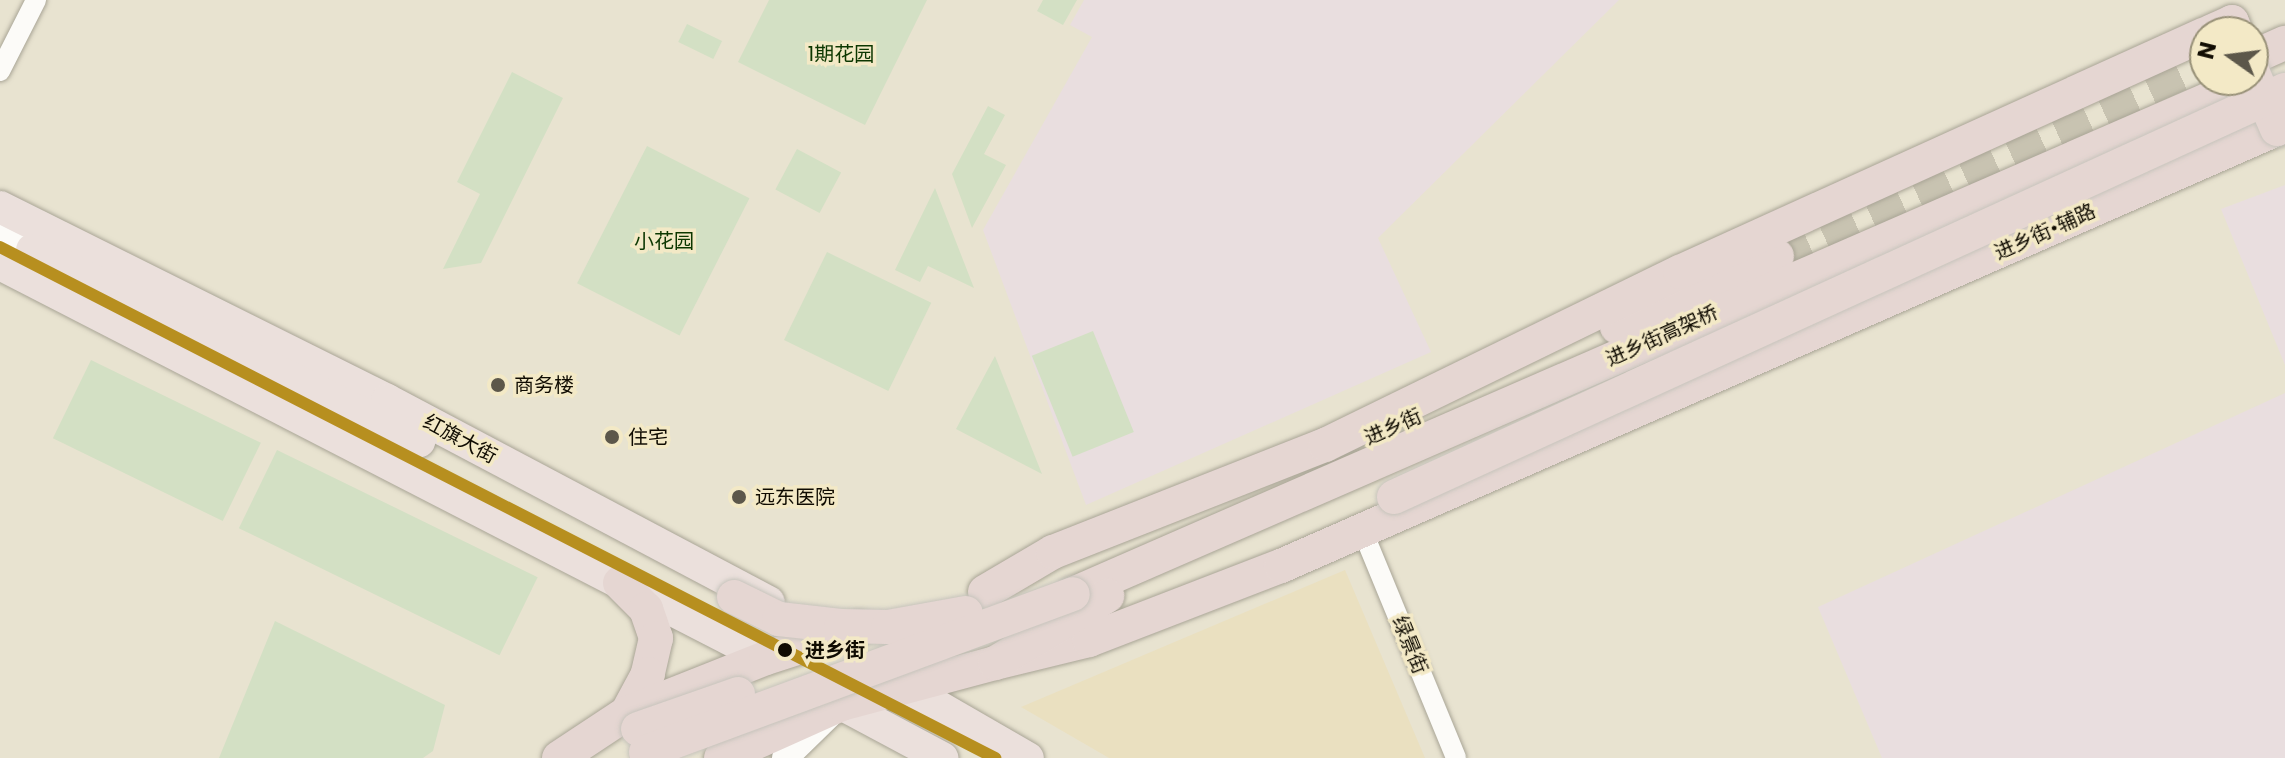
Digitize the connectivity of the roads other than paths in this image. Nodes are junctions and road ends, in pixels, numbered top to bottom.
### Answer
1 (36, 0) edge
2 (2189, 45) edge
3 (0, 71) edge
4 (2189, 86) edge
5 (2285, 90) edge
6 (2216, 96) edge
7 (2263, 96) edge
8 (0, 207) edge
9 (0, 232) edge
10 (32, 250) joint
11 (0, 264) edge
12 (1793, 296) dead end
13 (1707, 334) junction
14 (1723, 376) junction
15 (1363, 532) junction
16 (620, 583) junction
17 (1070, 587) junction
18 (734, 597) joint
19 (976, 603) junction
20 (1119, 627) junction
21 (821, 638) junction
22 (766, 658) junction
23 (995, 663) junction
24 (910, 690) junction
25 (841, 704) junction
26 (627, 713) junction
27 (559, 758) edge
28 (594, 758) edge
29 (637, 758) edge
30 (721, 758) edge
31 (785, 758) edge
32 (942, 758) edge
33 (1028, 758) edge
34 (1456, 758) edge

1 - 3 street
2 - 19 highway, 进乡街
4 - 17 highway, 进乡街高架桥
5 - 20 highway, bridge
6 - 17 highway, 进乡街高架桥
7 - 14 highway, 进乡街•辅路, bridge
8 - 21 main road, 红旗大街
9 - 10 main road
10 - 18 main road
11 - 16 main road
12 - 13 highway, 进乡街
13 - 14 highway
13 - 23 highway, 进乡街
14 - 15 highway, 进乡街•辅路
15 - 20 highway, 进乡街•辅路
15 - 34 street, 绿景街
16 - 22 main road
16 - 26 highway
17 - 19 highway, 进乡街
17 - 29 highway, bridge
18 - 19 highway, bridge
19 - 21 highway, 进乡街
19 - 28 highway, 进乡街, bridge
20 - 23 highway
21 - 22 highway, 进乡街
21 - 24 highway, 红旗大街
22 - 25 highway
22 - 26 highway, 进乡街
23 - 24 highway, 进乡街
24 - 25 highway, 进乡街
24 - 33 main road
25 - 30 highway, 进乡街
25 - 31 street
25 - 32 main road
26 - 27 highway, 进乡街

